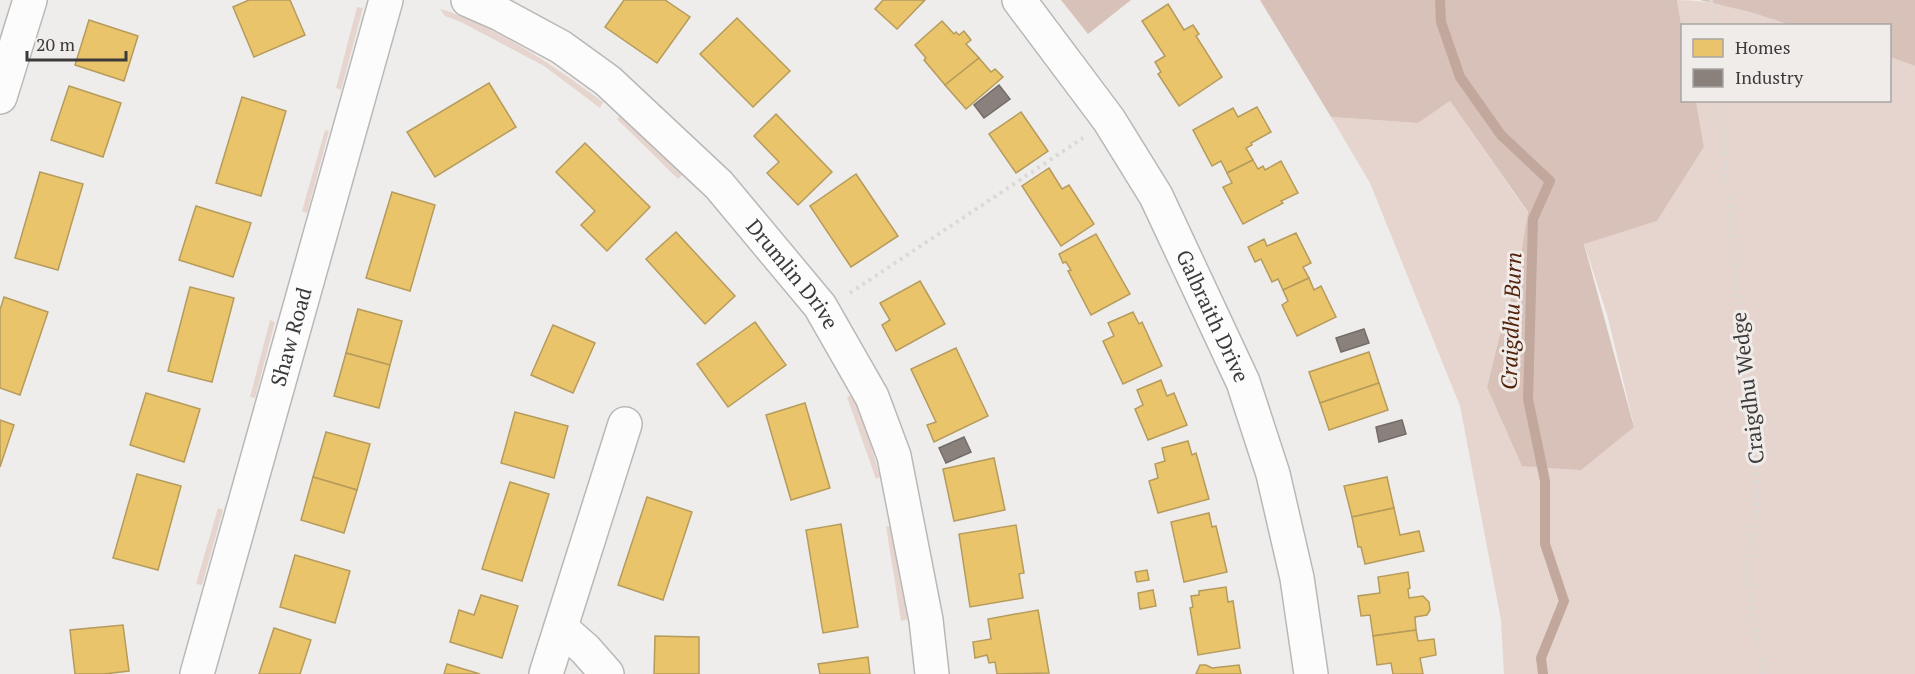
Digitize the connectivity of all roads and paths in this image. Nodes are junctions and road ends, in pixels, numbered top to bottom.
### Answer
1 (30, 0) edge
2 (386, 0) edge
3 (468, 0) edge
4 (1019, 0) edge
5 (1711, 0) edge
6 (1713, 24) edge
7 (0, 97) edge
8 (1720, 102) edge
9 (1066, 149) dead end
10 (841, 299) dead end
11 (625, 423) dead end
12 (561, 628) junction
13 (197, 674) edge
14 (546, 674) edge
15 (607, 674) edge
16 (932, 674) edge
17 (1311, 674) edge
18 (1764, 674) edge

1 - 7 street
2 - 13 street, Shaw Road
3 - 16 street, Drumlin Drive
4 - 17 street, Galbraith Drive
5 - 6 path
8 - 18 path, Craigdhu Wedge
9 - 10 path
11 - 12 street
12 - 14 street
12 - 15 street

